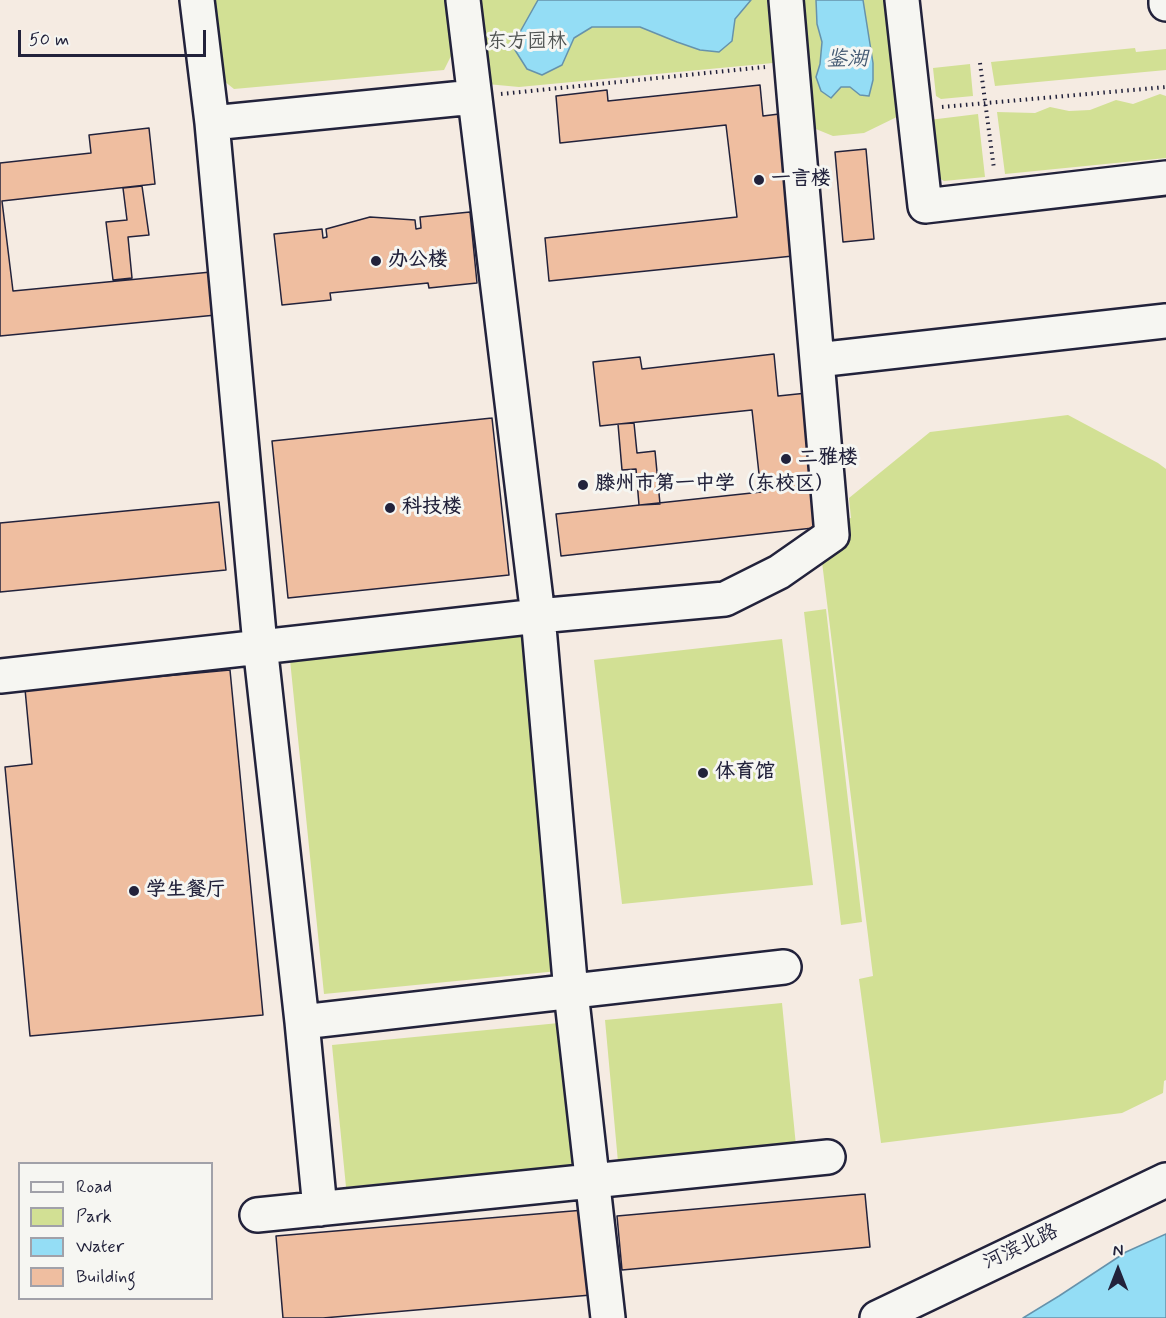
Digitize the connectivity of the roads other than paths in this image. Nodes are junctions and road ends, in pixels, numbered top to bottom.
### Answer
1 (197, 0) edge
2 (464, 0) edge
3 (786, 0) edge
4 (902, 0) edge
5 (474, 97) junction
6 (212, 123) junction
7 (1166, 178) edge
8 (1166, 321) edge
9 (817, 360) junction
10 (538, 616) junction
11 (260, 645) junction
12 (0, 676) edge
13 (784, 967) dead end
14 (571, 992) junction
15 (302, 1022) junction
16 (828, 1157) dead end
17 (1166, 1180) edge
18 (593, 1182) junction
19 (320, 1209) junction
20 (257, 1215) dead end
21 (608, 1318) edge
22 (877, 1318) edge

1 - 6 street
2 - 5 street
3 - 9 street
4 - 7 street
5 - 6 street
5 - 10 street
6 - 11 street
8 - 9 street
9 - 10 street
10 - 11 street
10 - 14 street
11 - 12 street
11 - 15 street
13 - 14 street
14 - 15 street
14 - 18 street
15 - 19 street
16 - 18 street
17 - 22 street, 河滨北路
18 - 19 street
18 - 21 street
19 - 20 street

